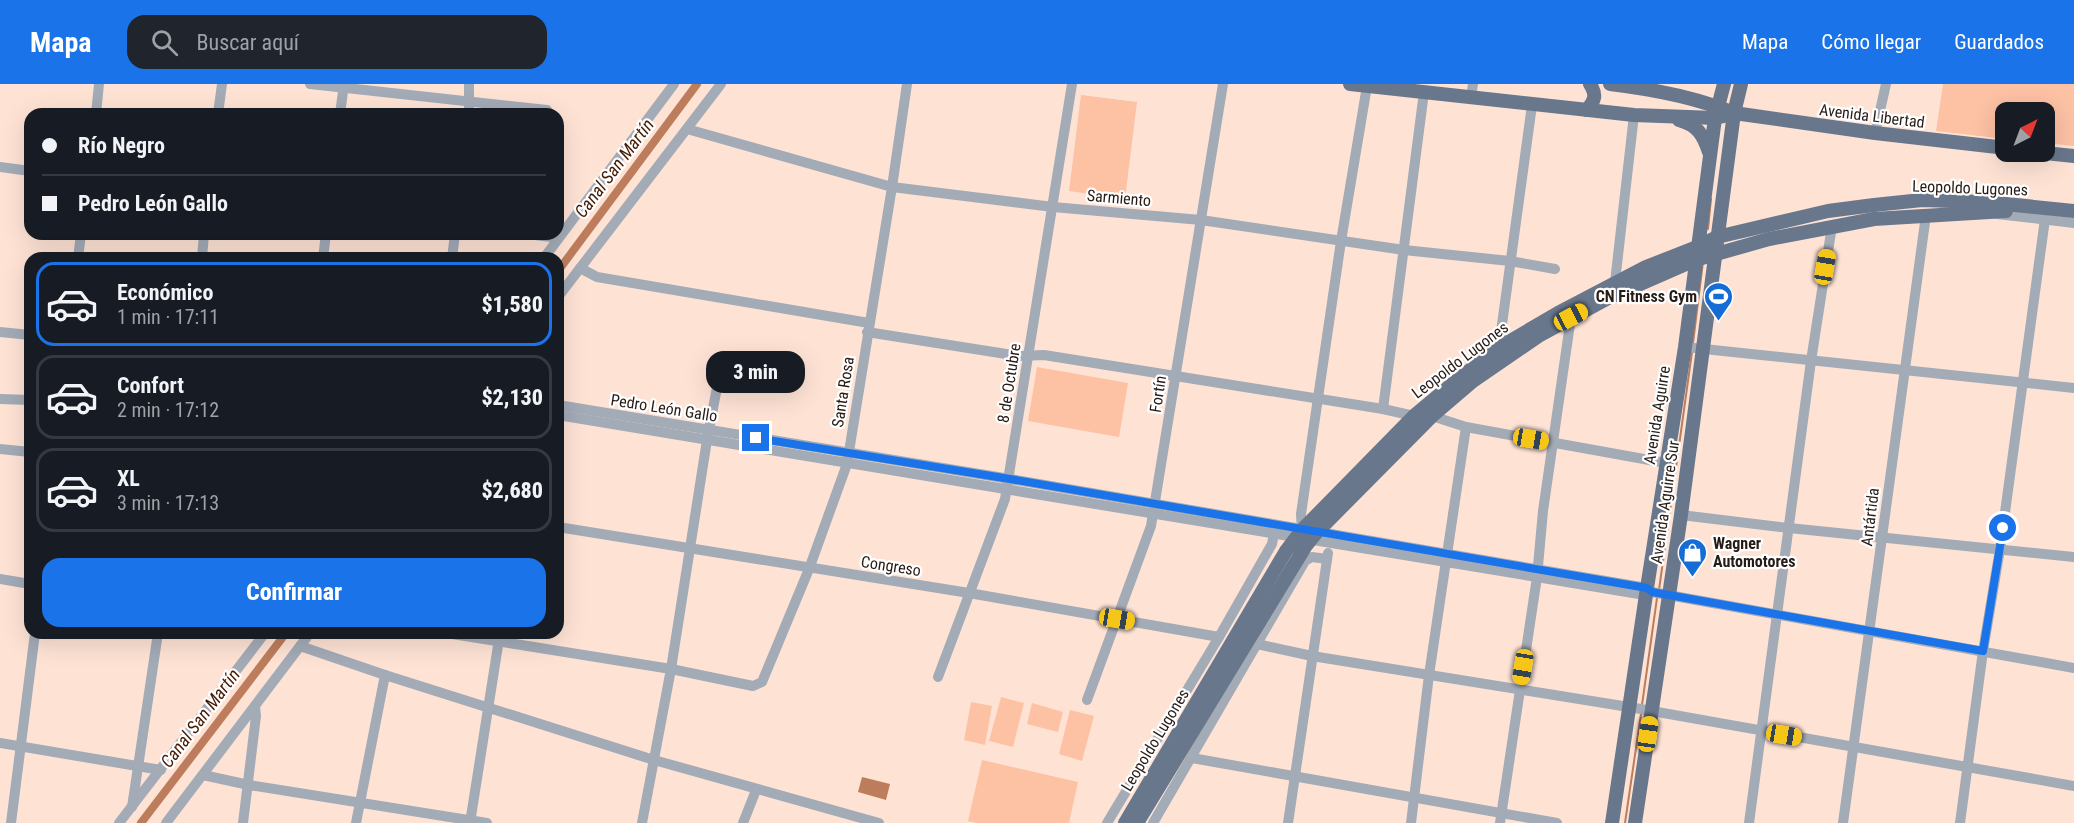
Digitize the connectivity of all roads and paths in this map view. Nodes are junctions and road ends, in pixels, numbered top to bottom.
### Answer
1 (99, 84) edge
2 (222, 84) edge
3 (310, 84) edge
4 (469, 84) edge
5 (674, 84) edge
6 (721, 84) edge
7 (907, 84) edge
8 (1072, 84) edge
9 (1223, 84) edge
10 (1350, 84) edge
11 (1590, 84) edge
12 (1610, 84) edge
13 (1675, 84) edge
14 (1724, 84) edge
15 (1741, 84) edge
16 (1886, 84) edge
17 (344, 86) edge
18 (1366, 86) junction
19 (1630, 86) junction
20 (1472, 91) edge
21 (1424, 92) junction
22 (468, 101) junction
23 (1532, 105) junction
24 (97, 108) edge
25 (220, 108) edge
26 (341, 108) edge
27 (469, 108) edge
28 (529, 108) edge
29 (1587, 110) junction
30 (1716, 112) junction
31 (1734, 113) junction
32 (1634, 115) junction
33 (1669, 116) junction
34 (687, 129) junction
35 (1875, 134) junction
36 (1995, 147) edge
37 (2055, 154) edge
38 (1710, 156) junction
39 (2074, 156) edge
40 (0, 167) edge
41 (24, 170) edge
42 (892, 187) junction
43 (1053, 207) junction
44 (2074, 211) edge
45 (1984, 212) junction
46 (1926, 215) junction
47 (2045, 219) junction
48 (1201, 220) junction
49 (2074, 223) edge
50 (1832, 226) junction
51 (564, 230) edge
52 (1717, 237) junction
53 (1341, 241) junction
54 (1404, 250) junction
55 (1696, 253) junction
56 (1715, 254) junction
57 (1510, 261) junction
58 (580, 268) junction
59 (1556, 270) dead end
60 (1615, 282) junction
61 (564, 289) edge
62 (1571, 317) junction
63 (868, 328) junction
64 (0, 332) edge
65 (24, 335) edge
66 (1500, 347) junction
67 (1693, 348) junction
68 (723, 356) dead end
69 (1028, 356) junction
70 (1811, 361) junction
71 (1904, 370) junction
72 (1176, 375) junction
73 (2023, 382) junction
74 (2074, 388) edge
75 (1319, 398) junction
76 (0, 399) edge
77 (24, 400) edge
78 (564, 406) edge
79 (1383, 409) junction
80 (564, 416) edge
81 (1414, 416) junction
82 (1432, 416) junction
83 (1466, 427) junction
84 (708, 435) junction
85 (1553, 443) junction
86 (0, 449) edge
87 (24, 451) edge
88 (848, 458) junction
89 (1666, 463) junction
90 (1009, 483) junction
91 (1154, 509) junction
92 (1681, 515) junction
93 (564, 528) edge
94 (1789, 528) junction
95 (1275, 529) junction
96 (1307, 535) junction
97 (1883, 537) junction
98 (1331, 539) junction
99 (2000, 549) junction
100 (690, 550) junction
101 (2074, 557) edge
102 (1447, 558) junction
103 (1327, 559) junction
104 (809, 569) junction
105 (1537, 573) junction
106 (0, 579) edge
107 (24, 583) edge
108 (1648, 592) junction
109 (969, 593) junction
110 (1667, 595) junction
111 (1776, 614) junction
112 (1117, 619) junction
113 (1870, 631) junction
114 (1219, 637) junction
115 (34, 639) edge
116 (157, 639) edge
117 (260, 639) edge
118 (305, 639) edge
119 (499, 639) edge
120 (510, 639) edge
121 (1257, 644) junction
122 (300, 646) junction
123 (1983, 651) junction
124 (1312, 656) junction
125 (2074, 668) edge
126 (671, 669) junction
127 (384, 675) junction
128 (1429, 675) junction
129 (938, 676) dead end
130 (1520, 690) junction
131 (1087, 700) dead end
132 (255, 706) junction
133 (489, 708) junction
134 (1640, 709) junction
135 (1761, 731) junction
136 (0, 743) edge
137 (20, 747) junction
138 (1852, 748) junction
139 (1192, 758) junction
140 (654, 760) junction
141 (138, 766) junction
142 (1967, 767) junction
143 (161, 770) junction
144 (203, 775) junction
145 (1294, 777) junction
146 (249, 785) junction
147 (2074, 786) edge
148 (756, 790) junction
149 (1414, 797) junction
150 (359, 803) junction
151 (131, 807) junction
152 (1501, 818) edge
153 (470, 822) edge
154 (10, 823) edge
155 (119, 823) edge
156 (166, 823) edge
157 (243, 823) edge
158 (356, 823) edge
159 (487, 823) edge
160 (642, 823) edge
161 (743, 823) edge
162 (879, 823) edge
163 (1107, 823) edge
164 (1125, 823) edge
165 (1137, 823) edge
166 (1153, 823) edge
167 (1288, 823) edge
168 (1411, 823) edge
169 (1557, 823) edge
170 (1612, 823) edge
171 (1635, 823) edge
172 (1749, 823) edge
173 (1843, 823) edge
174 (1960, 823) edge

1 - 24 street
2 - 25 street
3 - 17 street
4 - 22 street
5 - 51 street
6 - 34 street
7 - 42 street, Santa Rosa
8 - 43 street, 8 de Octubre
9 - 48 street, Fortín
10 - 18 main road, Avenida Libertad
11 - 29 main road
12 - 19 main road, Avenida Libertad
13 - 19 main road
14 - 30 main road
15 - 31 main road
16 - 35 street
17 - 22 street
17 - 26 street
18 - 21 main road, Avenida Libertad
18 - 53 street
19 - 30 main road, Avenida Libertad
20 - 21 main road, Avenida Libertad
20 - 23 main road, Avenida Libertad
21 - 54 street
22 - 27 street
22 - 28 street
23 - 29 main road, Avenida Libertad
23 - 57 street
29 - 32 main road, Avenida Libertad
30 - 31 main road, Avenida Libertad
30 - 33 main road, Avenida Libertad
30 - 38 main road
31 - 35 main road, Avenida Libertad
31 - 52 main road, Avenida Aguirre Sur
32 - 33 main road, Avenida Libertad
32 - 60 street
33 - 38 main road
34 - 42 street, Sarmiento
34 - 58 street
35 - 36 main road, Avenida Libertad
37 - 39 main road
38 - 55 main road
40 - 41 street
42 - 43 street, Sarmiento
42 - 63 street, Santa Rosa
43 - 48 street, Sarmiento
43 - 69 street, 8 de Octubre
44 - 45 main road, Leopoldo Lugones
44 - 52 main road, Leopoldo Lugones
45 - 46 main road, Leopoldo Lugones
45 - 47 street
46 - 50 main road, Leopoldo Lugones
46 - 71 street, Antártida
47 - 49 street
47 - 73 street
48 - 53 street, Sarmiento
48 - 72 street, Fortín
50 - 56 main road, Leopoldo Lugones
50 - 70 street
52 - 55 main road, Leopoldo Lugones
52 - 56 main road, Avenida Aguirre Sur
53 - 54 street, Sarmiento
53 - 75 street
54 - 57 street, Sarmiento
54 - 79 street
55 - 56 main road, Leopoldo Lugones
55 - 60 main road, Leopoldo Lugones
55 - 62 main road, Leopoldo Lugones
55 - 67 main road, Avenida Aguirre
56 - 67 main road, Avenida Aguirre Sur
57 - 59 street, Sarmiento
57 - 66 street
58 - 61 street
58 - 63 street
60 - 66 main road, Leopoldo Lugones
62 - 82 main road, Leopoldo Lugones
62 - 85 street
63 - 69 street
63 - 88 street, Santa Rosa
64 - 65 street
66 - 81 main road, Leopoldo Lugones
67 - 70 street
67 - 89 main road, Avenida Aguirre
67 - 92 main road, Avenida Aguirre Sur
68 - 84 street
69 - 72 street
69 - 90 street, 8 de Octubre
70 - 71 street
70 - 94 street
71 - 73 street
71 - 97 street, Antártida
72 - 75 street
72 - 91 street, Fortín
73 - 74 street
73 - 99 street
75 - 79 street
75 - 96 street
76 - 77 street
78 - 84 street, Pedro León Gallo
79 - 81 street
80 - 84 street, Pedro León Gallo
81 - 96 main road, Leopoldo Lugones
82 - 83 street
82 - 96 main road, Leopoldo Lugones
83 - 85 street
83 - 102 street
84 - 88 street, Pedro León Gallo
84 - 100 street
85 - 89 street
85 - 105 street
86 - 87 street
88 - 90 street, Pedro León Gallo
88 - 104 street, Santa Rosa
89 - 108 main road, Avenida Aguirre
90 - 91 street, Pedro León Gallo
90 - 109 street, 8 de Octubre
91 - 95 street, Pedro León Gallo
91 - 112 street, Fortín
92 - 94 street
92 - 110 main road, Avenida Aguirre Sur
93 - 100 street, Congreso
94 - 97 street
94 - 111 street
95 - 96 street, Pedro León Gallo
95 - 114 street
96 - 98 street, Pedro León Gallo
96 - 164 main road, Leopoldo Lugones
96 - 165 main road, Leopoldo Lugones
97 - 99 street
97 - 113 street, Antártida
98 - 102 street, Pedro León Gallo
98 - 103 street
99 - 101 street
99 - 123 street
100 - 104 street, Congreso
100 - 126 street
102 - 105 street, Pedro León Gallo
102 - 128 street
103 - 121 street
103 - 124 street
104 - 109 street, Congreso
104 - 126 street, Santa Rosa
105 - 108 street, Pedro León Gallo
105 - 130 street
106 - 107 street
108 - 110 street, Pedro León Gallo
108 - 134 main road, Avenida Aguirre Sur
109 - 112 street, Congreso
109 - 129 street, 8 de Octubre
110 - 111 street, Pedro León Gallo
110 - 134 main road, Avenida Aguirre Sur
111 - 113 street, Pedro León Gallo
111 - 135 street
112 - 114 street, Congreso
112 - 131 street, Fortín
113 - 123 street, Pedro León Gallo
113 - 138 street, Antártida
114 - 163 street
115 - 137 street
116 - 141 street
117 - 143 street
118 - 122 street
119 - 133 street
120 - 126 street
121 - 124 street
121 - 139 street
122 - 127 street
122 - 132 street
123 - 125 street, Pedro León Gallo
123 - 142 street
124 - 128 street
124 - 145 street
126 - 140 street
127 - 133 street
127 - 150 street
128 - 130 street
128 - 149 street
130 - 134 street
130 - 152 street
132 - 144 street
132 - 146 street
133 - 140 street
133 - 153 street
134 - 135 street
134 - 170 main road, Avenida Aguirre Sur
134 - 171 main road, Avenida Aguirre Sur
135 - 138 street
135 - 172 street
136 - 137 street
137 - 141 street
137 - 154 street
138 - 142 street
138 - 173 street, Antártida
139 - 145 street
139 - 166 street
140 - 148 street
140 - 160 street
141 - 143 street
141 - 151 street
142 - 147 street
142 - 174 street
143 - 151 street
144 - 146 street
144 - 156 street
145 - 149 street
145 - 167 street
146 - 150 street
146 - 157 street
148 - 161 street
148 - 162 street
149 - 152 street
149 - 168 street
150 - 153 street
150 - 158 street
151 - 155 street
152 - 169 street
153 - 159 street

